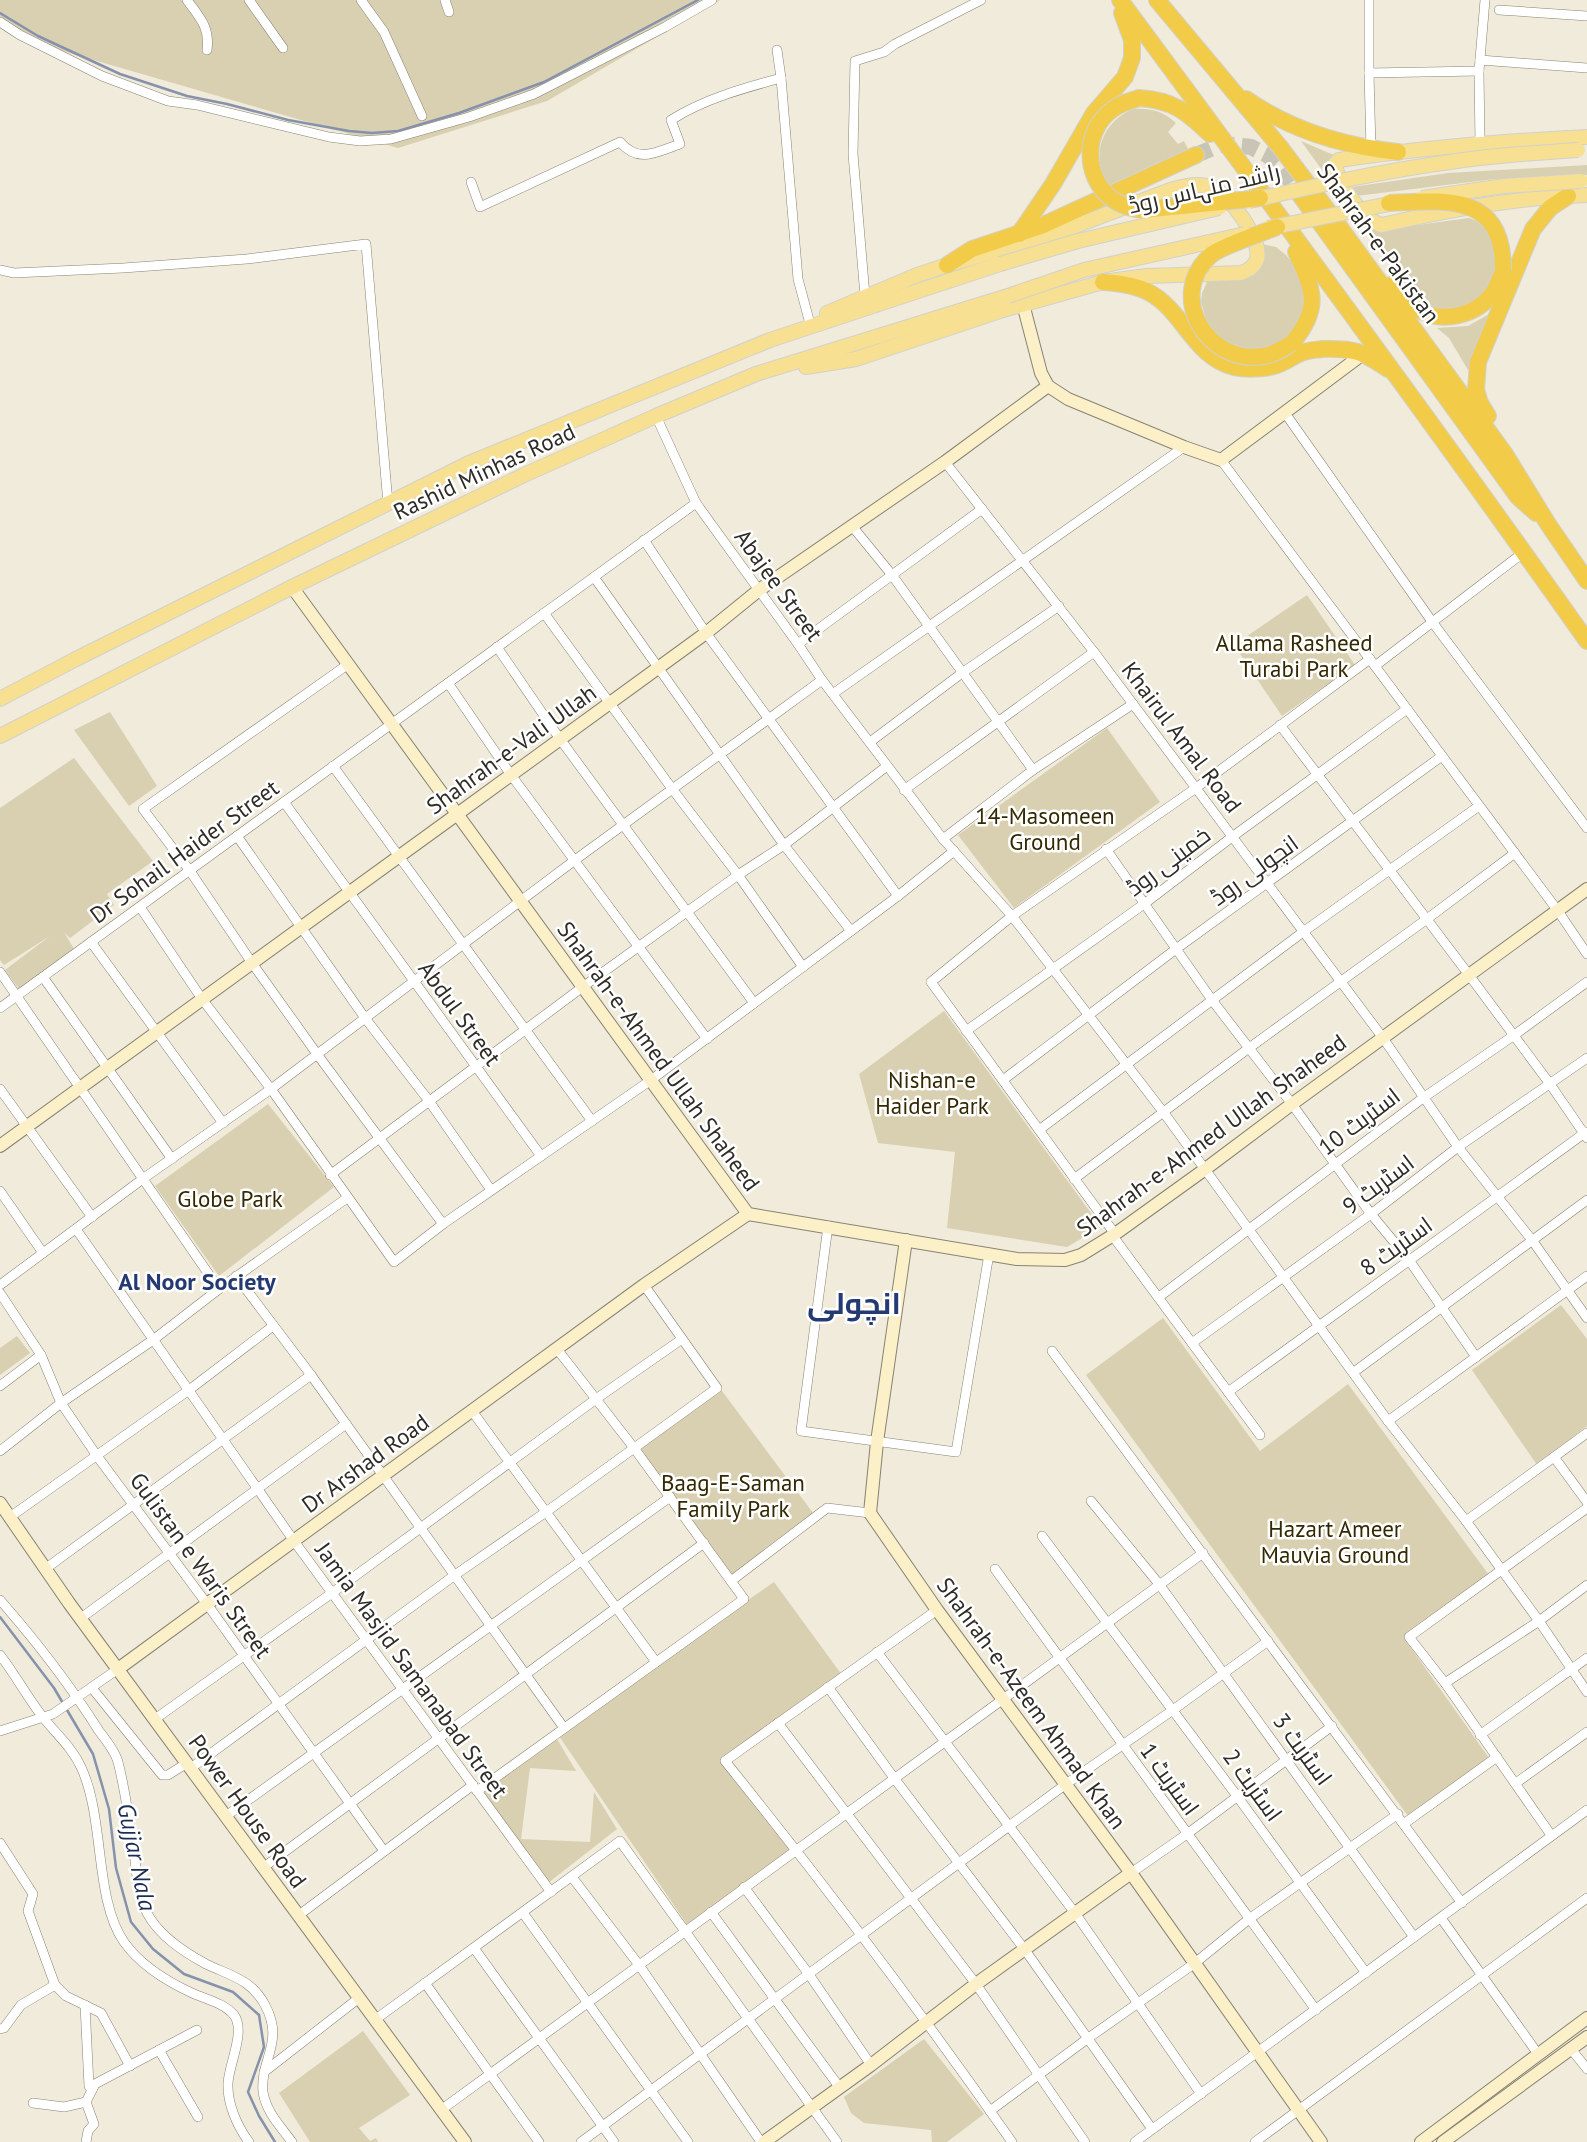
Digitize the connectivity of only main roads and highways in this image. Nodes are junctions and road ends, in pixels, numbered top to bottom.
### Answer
1 (1117, 0) edge
2 (1157, 0) edge
3 (1172, 0) edge
4 (1176, 24) junction
5 (1223, 80) junction
6 (1587, 137) edge
7 (1583, 150) edge
8 (1398, 152) junction
9 (1196, 155) tunnel mouth
10 (1242, 164) junction
11 (1584, 181) edge
12 (1300, 195) tunnel mouth
13 (1587, 195) edge
14 (1568, 196) junction
15 (1260, 198) junction
16 (1389, 203) junction
17 (1276, 219) junction
18 (1019, 234) junction
19 (1348, 241) junction
20 (1000, 264) joint
21 (947, 265) junction
22 (1103, 282) junction
23 (770, 340) junction
24 (756, 374) junction
25 (1398, 376) junction
26 (1505, 454) junction
27 (1548, 524) junction
28 (1587, 581) edge
29 (1587, 641) edge
30 (0, 699) edge
31 (0, 736) edge

1 - 10 highway
1 - 18 highway
2 - 4 highway, Shahrah-e-Pakistan
3 - 4 highway
4 - 5 highway, Shahrah-e-Pakistan
5 - 8 highway
5 - 19 highway, Shahrah-e-Pakistan
6 - 8 main road
7 - 15 main road, راشد منہاس روڈ, bridge
8 - 14 main road
9 - 18 highway
10 - 15 highway, bridge
10 - 17 highway
11 - 16 main road, bridge
12 - 27 highway
13 - 14 main road
14 - 26 highway
15 - 20 main road, راشد منہاس روڈ, bridge
16 - 17 main road, bridge
16 - 19 highway, bridge
17 - 17 highway, bridge
17 - 24 main road, Rashid Minhas Road, bridge
17 - 25 highway
18 - 21 highway
19 - 26 highway, Shahrah-e-Pakistan
20 - 23 main road, Rashid Minhas Road
21 - 22 main road
21 - 23 main road
22 - 24 main road
22 - 25 highway
23 - 30 main road, Rashid Minhas Road
24 - 31 main road, Rashid Minhas Road
25 - 29 highway
26 - 27 highway, Shahrah-e-Pakistan
27 - 28 highway

